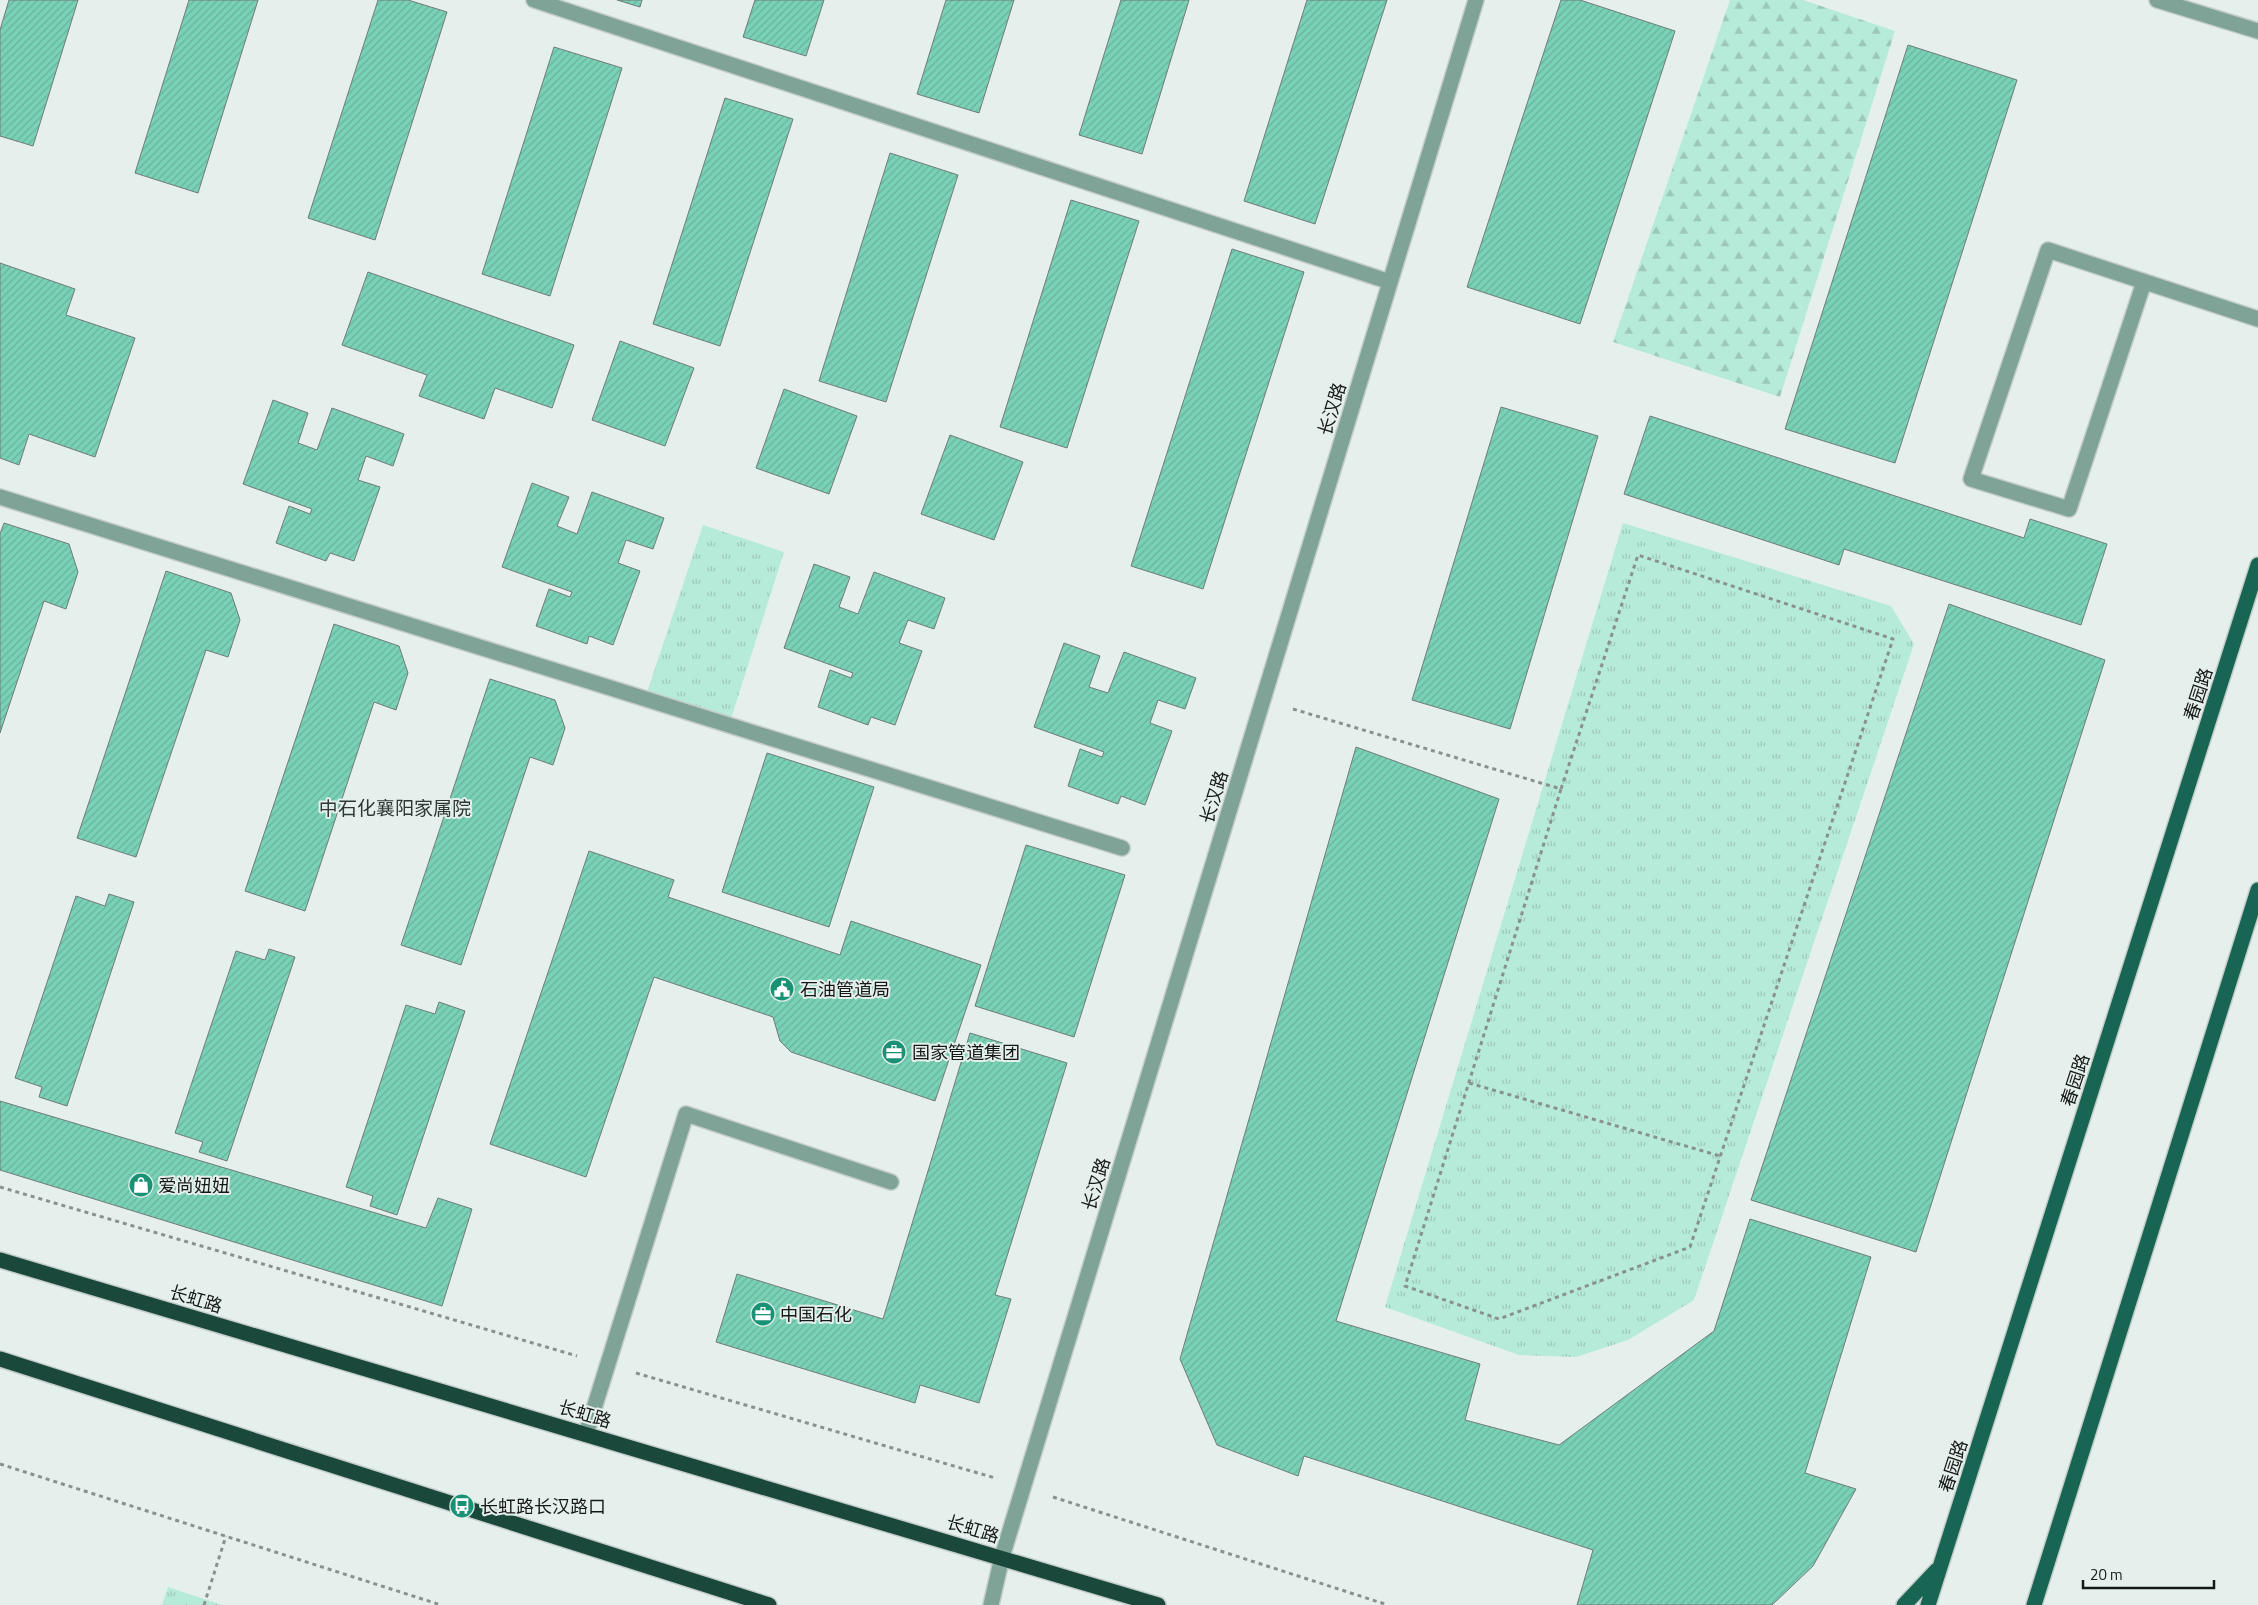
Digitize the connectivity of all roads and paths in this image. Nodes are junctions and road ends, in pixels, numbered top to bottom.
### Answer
1 (534, 0) edge
2 (1476, 0) edge
3 (2157, 0) edge
4 (2258, 31) edge
5 (1390, 282) junction
6 (2144, 282) junction
7 (2258, 318) edge
8 (0, 497) edge
9 (2258, 566) edge
10 (1306, 713) dead end
11 (1561, 788) junction
12 (1122, 848) dead end
13 (2258, 890) edge
14 (1469, 1083) junction
15 (1720, 1156) junction
16 (891, 1182) dead end
17 (0, 1187) edge
18 (0, 1260) edge
19 (0, 1359) edge
20 (606, 1365) junction
21 (586, 1434) junction
22 (0, 1464) edge
23 (1024, 1486) junction
24 (226, 1536) junction
25 (1002, 1558) junction
26 (1940, 1568) junction
27 (2036, 1603) edge
28 (204, 1605) edge
29 (441, 1605) edge
30 (769, 1605) edge
31 (990, 1605) edge
32 (1158, 1605) edge
33 (1388, 1605) edge
34 (1904, 1605) edge
35 (1928, 1605) edge

1 - 5 street
2 - 5 street, 长汉路
3 - 4 street
5 - 23 street, 长汉路
6 - 6 street
6 - 7 street
8 - 12 street
9 - 26 main road, 春园路
10 - 11 path
11 - 14 path
11 - 15 path
13 - 27 main road
14 - 15 path
14 - 15 path
16 - 20 street
17 - 20 path
18 - 21 highway, 长虹路
19 - 30 highway
20 - 21 street
20 - 23 path
21 - 25 highway, 长虹路
22 - 24 path
23 - 25 street, 长汉路
23 - 33 path
24 - 28 path
24 - 29 path
25 - 31 street, 长汉路
25 - 32 highway, 长虹路
26 - 34 main road
26 - 35 main road, 春园路

